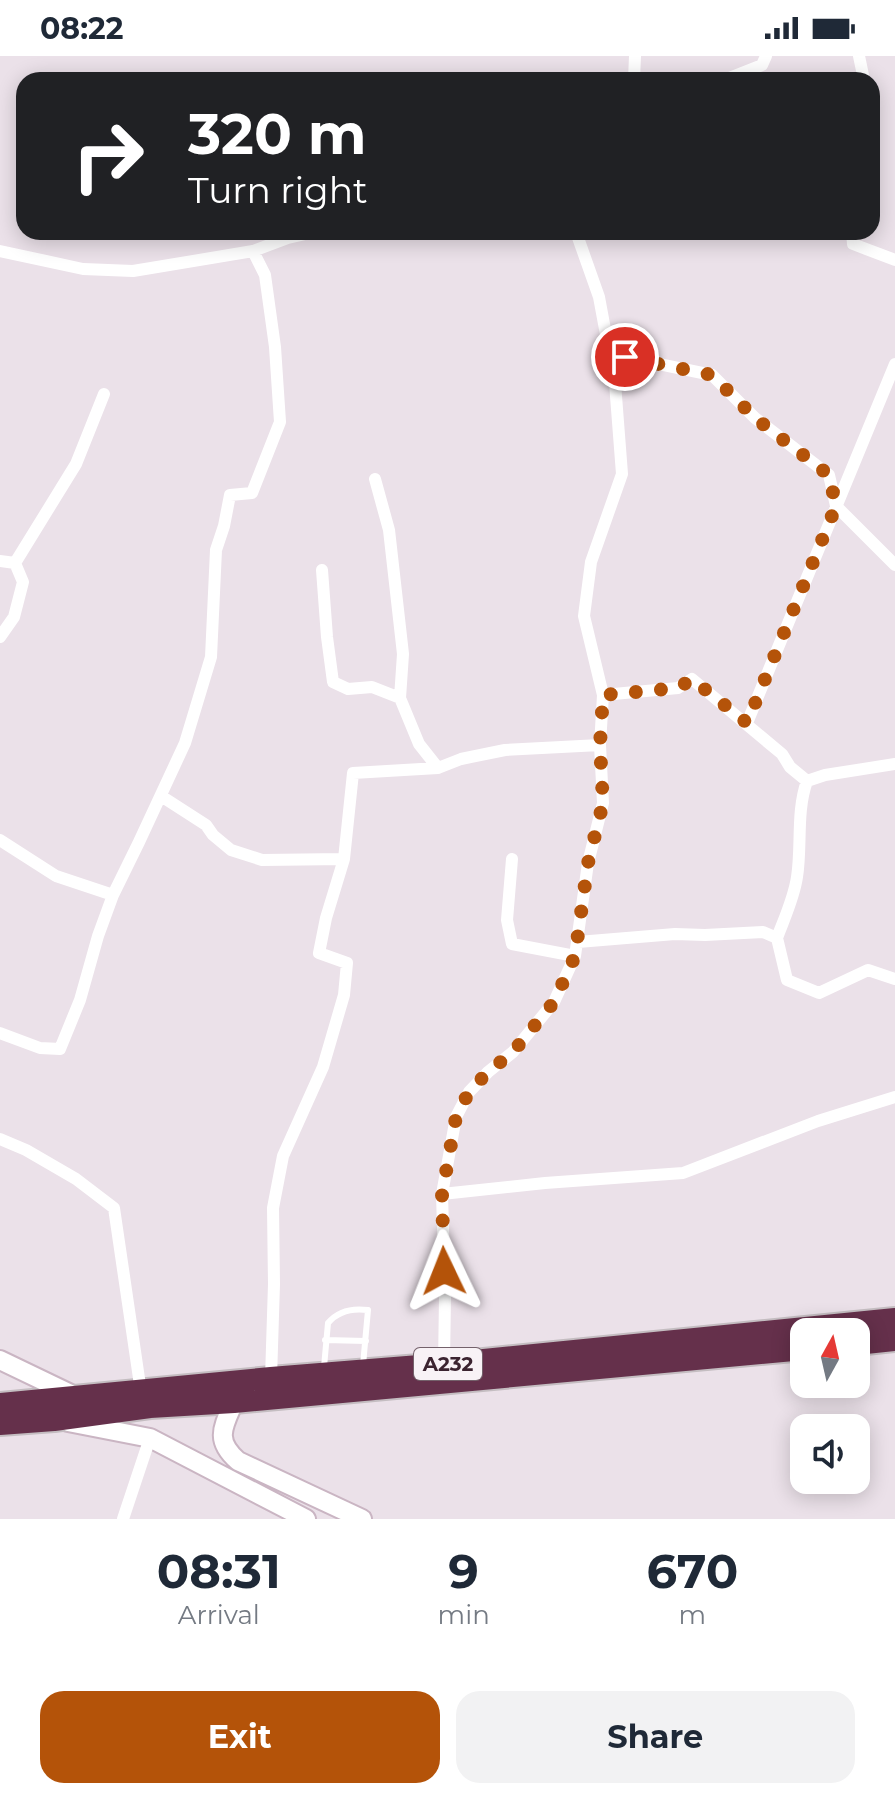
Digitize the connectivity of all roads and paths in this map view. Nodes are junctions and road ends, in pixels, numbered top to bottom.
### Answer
1 (766, 56) edge
2 (744, 72) edge
3 (283, 240) edge
4 (579, 240) edge
5 (853, 240) edge
6 (0, 251) edge
7 (253, 251) junction
8 (895, 260) edge
9 (625, 357) dead end
10 (895, 364) edge
11 (104, 394) dead end
12 (375, 479) dead end
13 (836, 506) junction
14 (0, 561) edge
15 (15, 563) junction
16 (895, 565) edge
17 (322, 570) dead end
18 (0, 637) edge
19 (603, 695) junction
20 (400, 698) junction
21 (747, 723) junction
22 (600, 745) junction
23 (895, 764) edge
24 (438, 768) junction
25 (807, 781) junction
26 (161, 796) junction
27 (0, 840) edge
28 (344, 859) junction
29 (512, 859) dead end
30 (113, 895) junction
31 (777, 938) junction
32 (578, 942) junction
33 (575, 956) junction
34 (895, 979) edge
35 (0, 1033) edge
36 (895, 1097) edge
37 (0, 1139) edge
38 (442, 1194) junction
39 (895, 1319) edge
40 (325, 1340) junction
41 (895, 1340) edge
42 (366, 1341) junction
43 (870, 1343) edge
44 (790, 1350) edge
45 (0, 1360) edge
46 (444, 1364) junction
47 (362, 1371) junction
48 (324, 1375) junction
49 (271, 1378) junction
50 (141, 1392) junction
51 (79, 1398) junction
52 (234, 1402) junction
53 (0, 1404) edge
54 (54, 1420) junction
55 (0, 1424) edge
56 (150, 1438) junction
57 (308, 1494) junction
58 (298, 1518) edge
59 (123, 1519) edge
60 (362, 1519) edge

1 - 2 street
3 - 7 street
4 - 19 street
5 - 8 street
6 - 7 street
7 - 26 street
9 - 13 street
10 - 13 street
11 - 15 street
12 - 20 street
13 - 16 street
13 - 21 street
14 - 15 street
15 - 18 street
17 - 20 street
19 - 21 street
19 - 22 street
20 - 24 street
21 - 25 street
22 - 24 street
22 - 32 street
23 - 25 street
24 - 28 street
25 - 31 street
26 - 28 street
26 - 30 street
27 - 30 street
28 - 49 street
29 - 33 street
30 - 35 street
31 - 32 street
31 - 34 street
32 - 33 street
33 - 38 street
36 - 38 street
37 - 50 street
38 - 46 street
39 - 46 highway, A232
40 - 42 lane
40 - 42 lane
40 - 48 lane
41 - 43 highway
42 - 47 lane
44 - 52 highway, A232
45 - 51 main road
46 - 47 highway, A232
47 - 48 highway, A232
48 - 49 highway, A232
49 - 50 highway, A232
50 - 51 highway, A232
51 - 53 highway, A232
52 - 54 highway, A232
52 - 57 main road
54 - 55 highway, A232
54 - 56 main road
56 - 58 main road
56 - 59 street
57 - 58 street
57 - 60 main road

